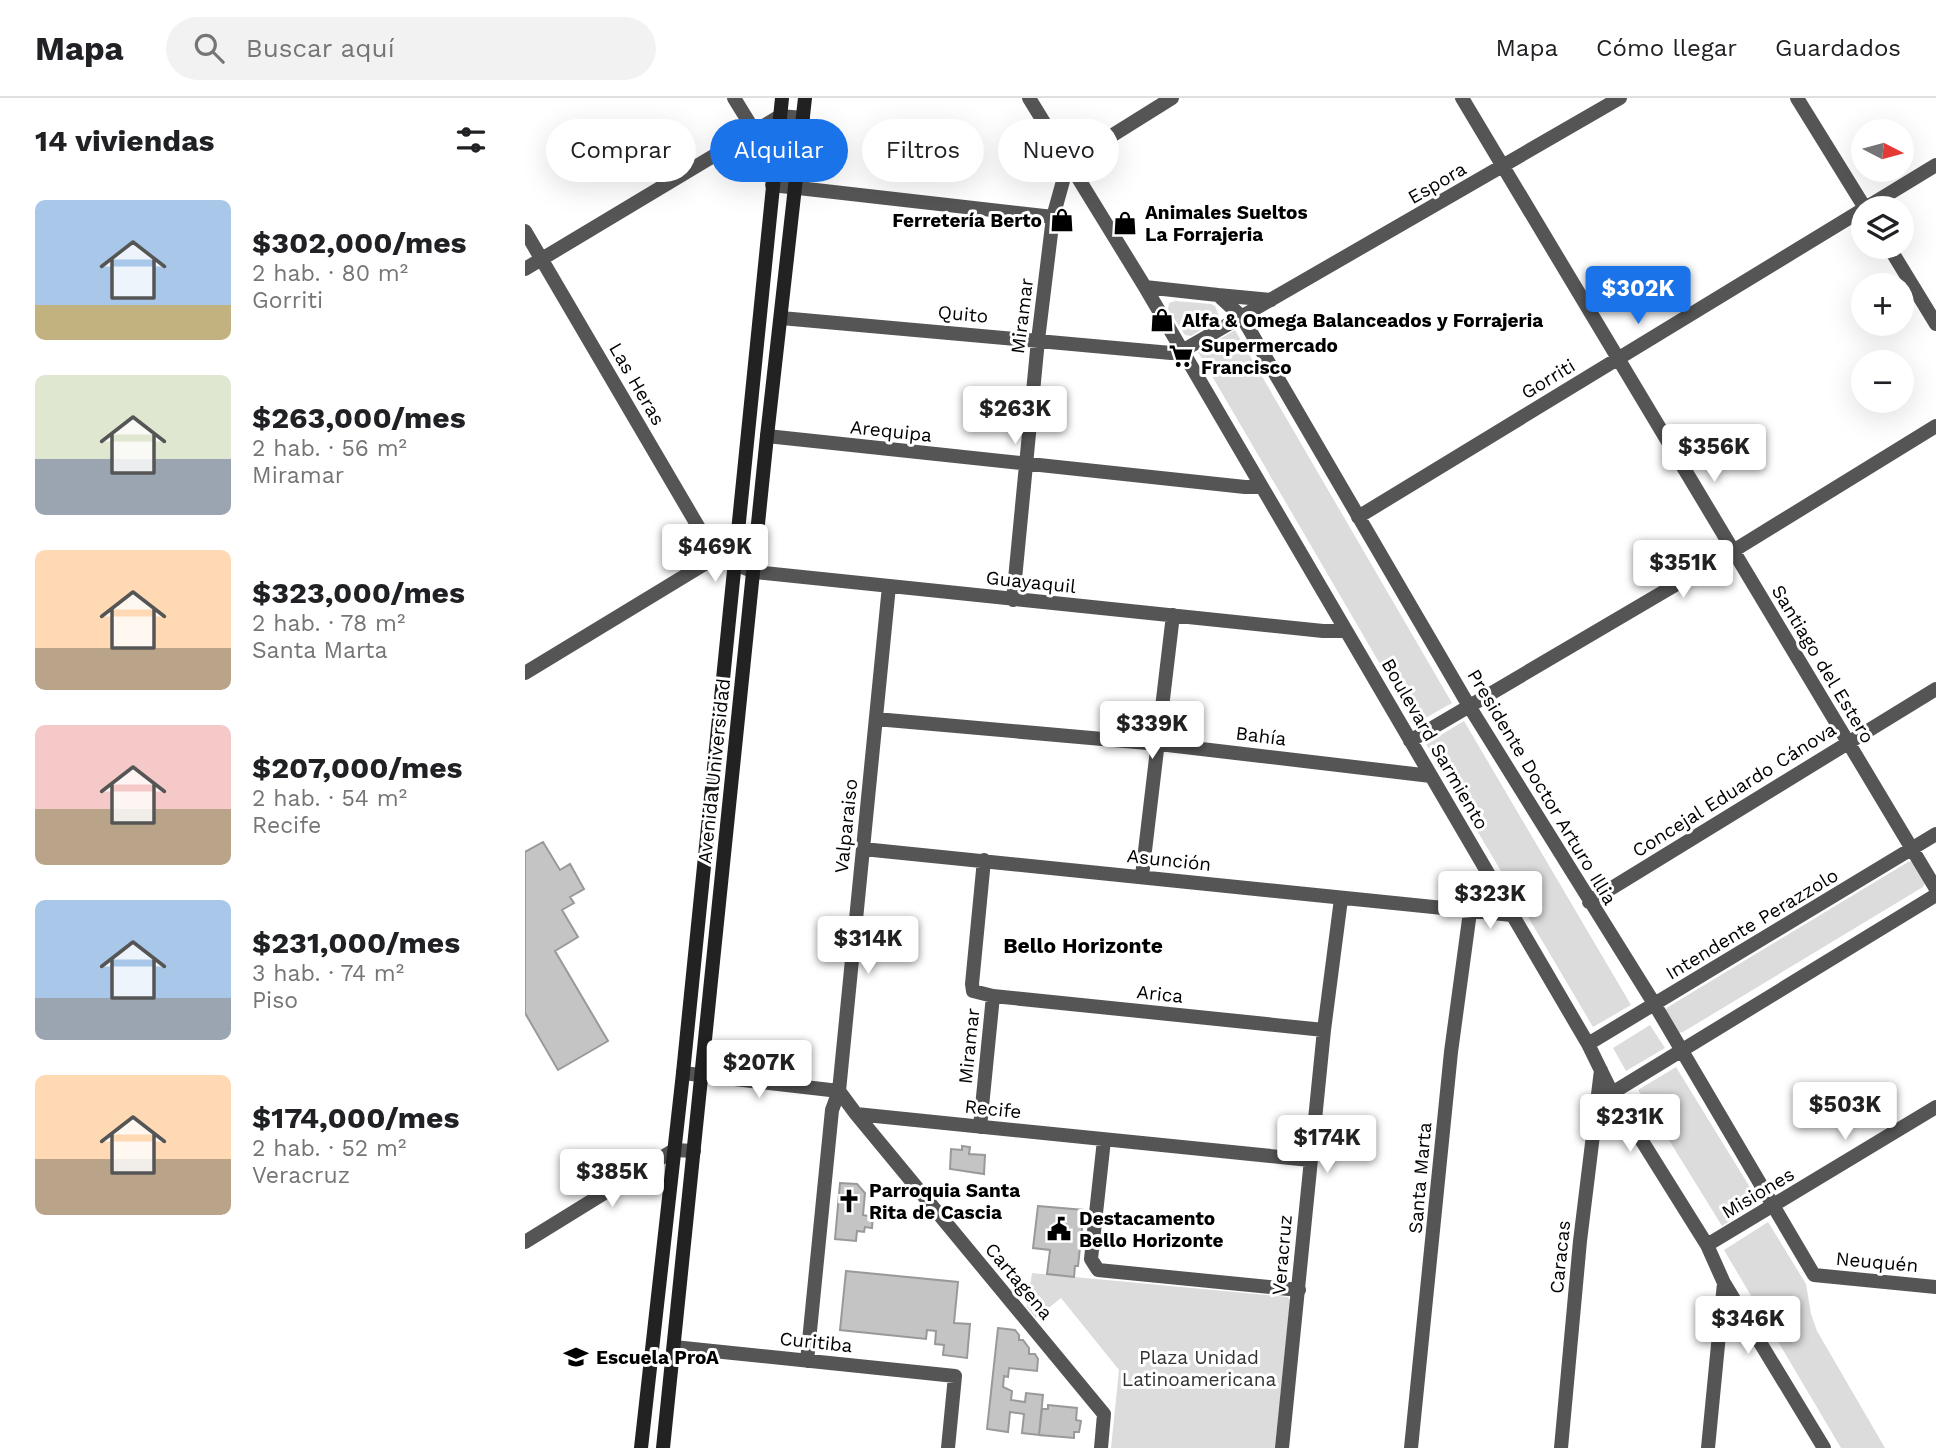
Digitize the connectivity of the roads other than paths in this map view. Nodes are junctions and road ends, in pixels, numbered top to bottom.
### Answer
1 (734, 98) edge
2 (782, 98) edge
3 (805, 98) edge
4 (1029, 98) edge
5 (1172, 98) edge
6 (1462, 98) edge
7 (1619, 98) edge
8 (1797, 98) edge
9 (780, 116) junction
10 (803, 118) junction
11 (747, 119) edge
12 (776, 119) edge
13 (780, 119) edge
14 (1041, 119) edge
15 (1119, 131) edge
16 (710, 160) edge
17 (1936, 165) edge
18 (1503, 167) junction
19 (772, 182) edge
20 (1062, 182) edge
21 (1079, 182) edge
22 (772, 185) junction
23 (794, 187) junction
24 (1858, 196) edge
25 (1885, 196) edge
26 (1053, 217) junction
27 (1851, 217) edge
28 (525, 231) edge
29 (542, 259) junction
30 (1896, 259) edge
31 (525, 269) edge
32 (1145, 288) junction
33 (1218, 295) junction
34 (1271, 300) junction
35 (1242, 317) junction
36 (781, 318) junction
37 (1936, 324) edge
38 (1038, 340) junction
39 (1182, 351) junction
40 (1619, 358) junction
41 (1936, 426) edge
42 (767, 436) junction
43 (1027, 465) junction
44 (1262, 487) junction
45 (1359, 517) junction
46 (1733, 551) junction
47 (716, 557) junction
48 (735, 564) junction
49 (755, 572) junction
50 (889, 586) junction
51 (1013, 600) junction
52 (1173, 615) junction
53 (1346, 631) junction
54 (525, 673) edge
55 (1936, 690) edge
56 (1469, 706) junction
57 (876, 719) junction
58 (1411, 741) junction
59 (1848, 742) junction
60 (1159, 744) junction
61 (1431, 776) junction
62 (1936, 835) edge
63 (863, 849) junction
64 (1912, 849) junction
65 (984, 860) junction
66 (1142, 876) junction
67 (1936, 889) edge
68 (1936, 894) edge
69 (1341, 899) junction
70 (1589, 902) junction
71 (1470, 912) junction
72 (1512, 915) junction
73 (993, 996) junction
74 (1655, 1005) junction
75 (1324, 1030) junction
76 (1588, 1044) junction
77 (1681, 1050) junction
78 (1601, 1070) junction
79 (683, 1073) junction
80 (702, 1076) junction
81 (839, 1091) junction
82 (1612, 1093) junction
83 (1936, 1107) edge
84 (856, 1114) junction
85 (979, 1127) junction
86 (1104, 1140) junction
87 (674, 1150) junction
88 (694, 1151) junction
89 (1310, 1160) junction
90 (1773, 1207) junction
91 (525, 1241) edge
92 (1707, 1245) junction
93 (1814, 1275) joint
94 (1724, 1283) junction
95 (1936, 1287) edge
96 (1299, 1290) junction
97 (674, 1347) junction
98 (807, 1361) junction
99 (641, 1448) edge
100 (663, 1448) edge
101 (947, 1448) edge
102 (1101, 1448) edge
103 (1282, 1448) edge
104 (1411, 1448) edge
105 (1561, 1448) edge
106 (1708, 1448) edge
107 (1824, 1448) edge

1 - 11 street
2 - 9 main road, Avenida Universidad
3 - 10 main road, Avenida Universidad
4 - 14 street, Boulevard Sarmiento
5 - 15 street
6 - 18 street, Santiago del Estero
7 - 18 street, Espora
8 - 24 street
9 - 10 street
9 - 12 street
9 - 13 main road, Avenida Universidad
10 - 23 main road, Avenida Universidad
16 - 29 street
17 - 25 street, Gorriti
18 - 34 street, Espora
18 - 40 street, Santiago del Estero
19 - 22 main road, Avenida Universidad
20 - 26 street, Miramar
21 - 32 street, Boulevard Sarmiento
22 - 23 street
22 - 48 main road, Avenida Universidad
23 - 26 street
23 - 36 main road, Avenida Universidad
26 - 38 street, Miramar
27 - 40 street, Gorriti
28 - 29 street, Las Heras
29 - 31 street
29 - 47 street, Las Heras
30 - 37 street
32 - 33 street
32 - 39 street, Boulevard Sarmiento
33 - 34 street
33 - 35 street, Presidente Doctor Arturo Illia
34 - 35 street, Espora
35 - 39 street, Espora
35 - 45 street, Presidente Doctor Arturo Illia
36 - 38 street, Quito
36 - 42 main road, Avenida Universidad
38 - 39 street, Quito
38 - 43 street, Miramar
39 - 44 street, Boulevard Sarmiento
40 - 45 street, Gorriti
40 - 46 street, Santiago del Estero
41 - 46 street
42 - 43 street, Arequipa
42 - 49 main road, Avenida Universidad
43 - 44 street, Arequipa
43 - 51 street, Miramar
44 - 53 street, Boulevard Sarmiento
45 - 56 street, Presidente Doctor Arturo Illia
46 - 56 street
46 - 59 street, Santiago del Estero
47 - 48 street, Guayaquil
47 - 54 street
48 - 49 street, Guayaquil
48 - 79 main road, Avenida Universidad
49 - 50 street, Guayaquil
49 - 80 main road, Avenida Universidad
50 - 51 street, Guayaquil
50 - 57 street, Valparaiso
51 - 52 street, Guayaquil
52 - 53 street, Guayaquil
52 - 60 street
53 - 58 street, Boulevard Sarmiento
55 - 59 street, Concejal Eduardo Cánova
56 - 58 street
56 - 70 street, Presidente Doctor Arturo Illia
57 - 60 street, Bahía
57 - 63 street, Valparaiso
58 - 61 street, Boulevard Sarmiento
59 - 64 street, Santiago del Estero
59 - 70 street, Concejal Eduardo Cánova
60 - 61 street, Bahía
60 - 66 street
61 - 72 street, Boulevard Sarmiento
62 - 64 street, Intendente Perazzolo
63 - 65 street, Asunción
63 - 81 street, Valparaiso
64 - 67 street, Santiago del Estero
64 - 74 street, Intendente Perazzolo
65 - 66 street, Asunción
65 - 73 street, Miramar
66 - 69 street, Asunción
68 - 77 street
69 - 71 street, Asunción
69 - 75 street, Veracruz
70 - 74 street, Presidente Doctor Arturo Illia
71 - 72 street, Asunción
71 - 104 street, Santa Marta
72 - 76 street, Boulevard Sarmiento
73 - 75 street, Arica
73 - 85 street, Miramar
74 - 76 street, Intendente Perazzolo
74 - 77 street, Presidente Doctor Arturo Illia
75 - 89 street, Veracruz
76 - 78 street, Boulevard Sarmiento
77 - 82 street
77 - 90 street, Presidente Doctor Arturo Illia
78 - 82 street, Boulevard Sarmiento
78 - 105 street, Caracas
79 - 80 street
79 - 87 main road, Avenida Universidad
80 - 81 street
80 - 88 main road, Avenida Universidad
81 - 84 street
81 - 98 street, Valparaiso
82 - 92 street, Boulevard Sarmiento
83 - 90 street, Misiones
84 - 85 street, Recife
84 - 102 street, Cartagena
85 - 86 street, Recife
86 - 89 street, Recife
86 - 96 street
87 - 88 street
87 - 91 street
87 - 99 main road, Avenida Universidad
88 - 97 main road, Avenida Universidad
89 - 96 street, Veracruz
90 - 92 street, Misiones
90 - 93 street, Presidente Doctor Arturo Illia
92 - 94 street, Boulevard Sarmiento
93 - 95 street, Neuquén
94 - 106 street
94 - 107 street, Boulevard Sarmiento
96 - 103 street, Veracruz
97 - 98 street, Curitiba
97 - 100 main road, Avenida Universidad
98 - 101 street, Curitiba

